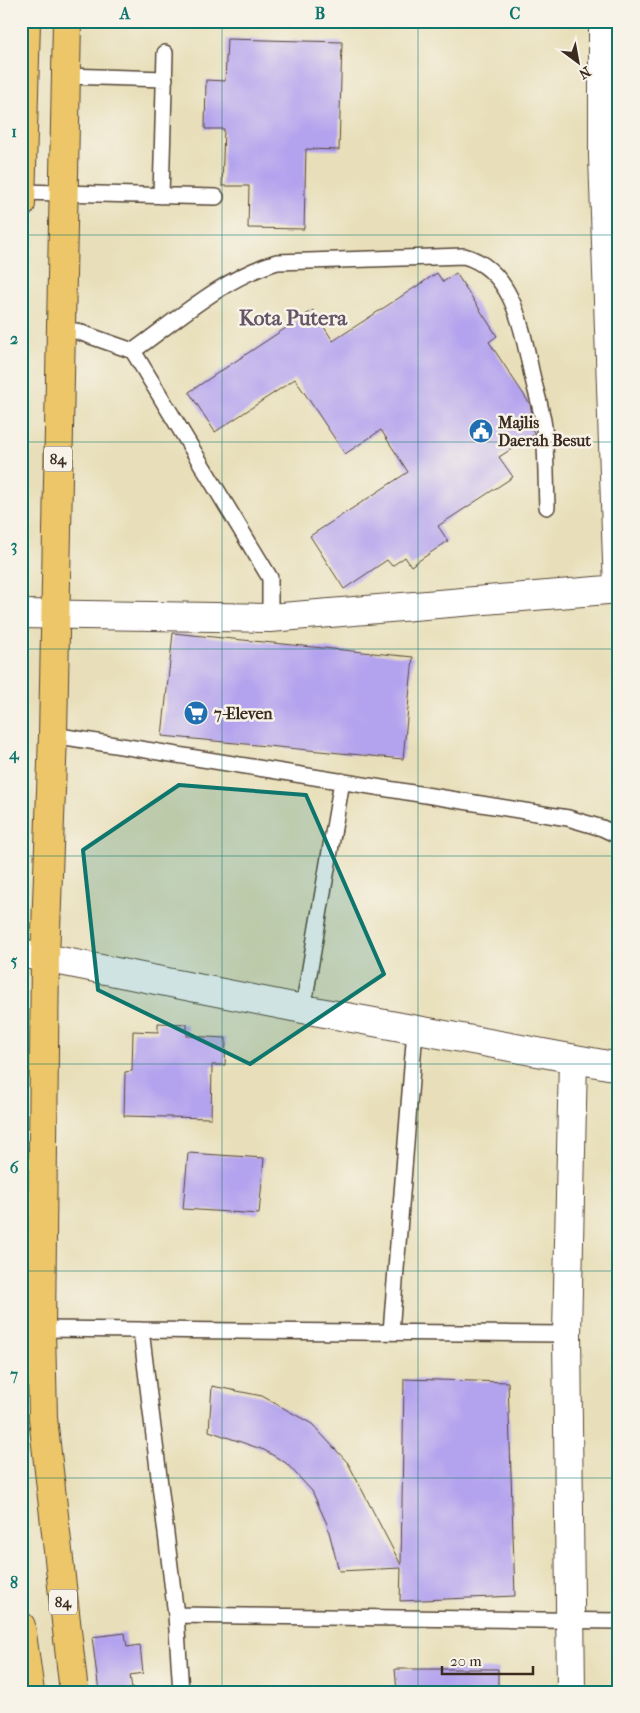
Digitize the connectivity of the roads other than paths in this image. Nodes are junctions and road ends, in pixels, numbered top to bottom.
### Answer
1 (26, 21) edge
2 (67, 21) edge
3 (602, 21) edge
4 (165, 53) dead end
5 (65, 76) junction
6 (165, 78) junction
7 (611, 116) edge
8 (21, 192) edge
9 (62, 193) junction
10 (161, 196) junction
11 (216, 197) dead end
12 (21, 204) edge
13 (60, 331) junction
14 (133, 351) junction
15 (547, 507) dead end
16 (618, 589) edge
17 (21, 614) edge
18 (55, 615) junction
19 (270, 618) junction
20 (53, 734) junction
21 (342, 781) junction
22 (619, 836) edge
23 (33, 956) edge
24 (303, 1009) junction
25 (415, 1030) junction
26 (573, 1059) junction
27 (619, 1067) edge
28 (41, 1329) junction
29 (141, 1330) junction
30 (391, 1332) junction
31 (566, 1334) junction
32 (176, 1615) junction
33 (570, 1620) junction
34 (619, 1621) edge
35 (21, 1626) edge
36 (30, 1692) edge
37 (74, 1692) edge
38 (181, 1692) edge
39 (571, 1692) edge

1 - 8 main road
2 - 5 main road, 84
3 - 7 street
4 - 6 lane
5 - 6 lane
5 - 9 main road, 84
6 - 10 lane
7 - 16 street
8 - 9 lane
8 - 12 main road
9 - 10 lane
9 - 13 main road, 84
10 - 11 lane
13 - 14 lane
13 - 18 main road, 84
14 - 15 lane
14 - 19 lane
16 - 19 street
17 - 18 street
18 - 19 street
18 - 20 main road, 84
20 - 21 lane
20 - 23 main road, 84
21 - 22 lane
21 - 24 lane
23 - 24 street
23 - 28 main road, 84
24 - 25 street
25 - 26 street
25 - 30 lane
26 - 27 street
26 - 31 street
28 - 29 lane
28 - 37 main road, 84
29 - 30 lane
29 - 32 lane
30 - 31 lane
31 - 33 street
32 - 33 lane
32 - 38 lane
33 - 34 lane
33 - 39 street
35 - 36 main road

